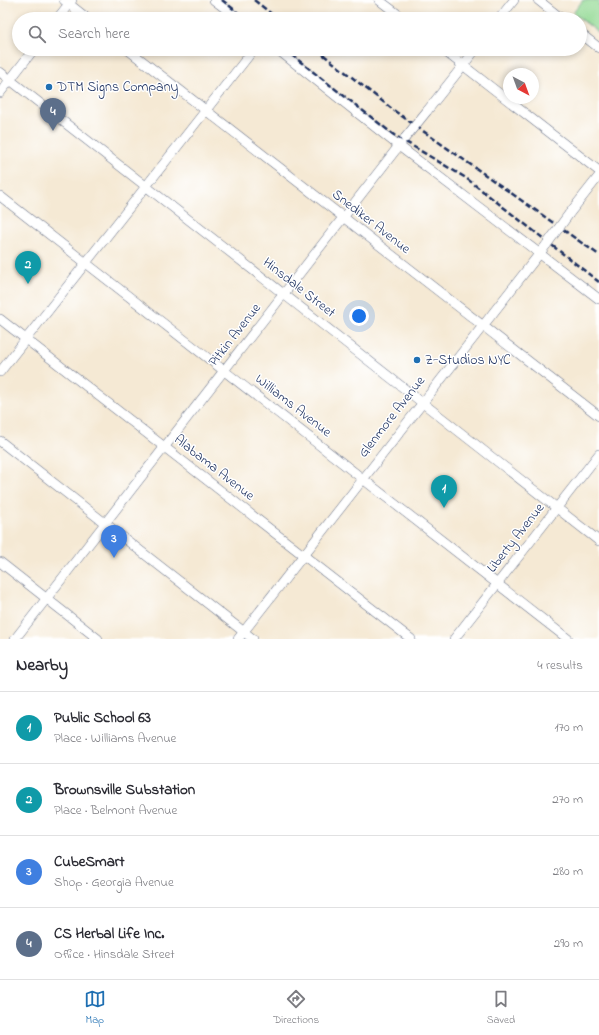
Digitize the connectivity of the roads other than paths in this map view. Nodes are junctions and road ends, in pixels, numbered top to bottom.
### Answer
1 (214, 0) edge
2 (379, 0) edge
3 (514, 0) edge
4 (538, 0) edge
5 (69, 1) edge
6 (62, 12) edge
7 (81, 12) edge
8 (230, 12) edge
9 (395, 12) edge
10 (505, 12) edge
11 (553, 12) edge
12 (587, 39) edge
13 (599, 48) edge
14 (29, 56) edge
15 (136, 56) edge
16 (248, 56) edge
17 (286, 56) edge
18 (451, 56) edge
19 (470, 56) edge
20 (463, 65) junction
21 (0, 72) edge
22 (10, 80) junction
23 (0, 92) edge
24 (206, 110) junction
25 (399, 146) junction
26 (599, 171) edge
27 (599, 176) edge
28 (146, 186) junction
29 (0, 196) edge
30 (344, 218) junction
31 (539, 253) junction
32 (86, 263) junction
33 (284, 295) junction
34 (599, 299) edge
35 (0, 319) edge
36 (482, 326) junction
37 (26, 339) junction
38 (224, 371) junction
39 (0, 372) edge
40 (422, 402) junction
41 (599, 416) edge
42 (0, 441) edge
43 (165, 448) junction
44 (599, 454) edge
45 (363, 479) junction
46 (557, 508) junction
47 (105, 524) junction
48 (599, 541) edge
49 (303, 555) junction
50 (0, 562) edge
51 (498, 584) junction
52 (47, 599) junction
53 (241, 635) edge
54 (15, 639) edge
55 (98, 639) edge
56 (253, 639) edge
57 (411, 639) edge
58 (454, 639) edge
59 (568, 639) edge

1 - 8 street
2 - 9 street
3 - 10 street
4 - 11 street
5 - 6 street
5 - 7 street
12 - 13 street
14 - 22 street
15 - 24 street, Snediker Avenue
16 - 24 street
17 - 25 street
18 - 20 street
19 - 20 street, Pitkin Avenue
20 - 25 street, Pitkin Avenue, bridge
20 - 26 street
21 - 22 street, Hinsdale Street
22 - 23 street
22 - 28 street, Hinsdale Street
24 - 28 street
24 - 30 street, Snediker Avenue
25 - 30 street, Pitkin Avenue
25 - 31 street
27 - 31 street, Glenmore Avenue, bridge
28 - 32 street
28 - 33 street, Hinsdale Street
29 - 32 street, Williams Avenue
30 - 33 street, Pitkin Avenue
30 - 36 street, Snediker Avenue
31 - 34 street
31 - 36 street, Glenmore Avenue
32 - 37 street
32 - 38 street, Williams Avenue
33 - 38 street, Pitkin Avenue
33 - 40 street, Hinsdale Street
35 - 37 street, Alabama Avenue
36 - 40 street, Glenmore Avenue
36 - 41 street, Snediker Avenue
37 - 39 street
37 - 43 street, Alabama Avenue
38 - 43 street, Pitkin Avenue
38 - 45 street, Williams Avenue
40 - 45 street, Glenmore Avenue
40 - 46 street, Hinsdale Street
42 - 47 street
43 - 47 street, Pitkin Avenue
43 - 49 street, Alabama Avenue
44 - 46 street, Liberty Avenue
45 - 49 street, Glenmore Avenue
45 - 51 street, Williams Avenue
46 - 48 street, Hinsdale Street
46 - 51 street, Liberty Avenue
47 - 52 street, Pitkin Avenue
47 - 53 street
49 - 53 street, Glenmore Avenue
49 - 57 street, Alabama Avenue
50 - 52 street
51 - 58 street, Liberty Avenue
51 - 59 street, Williams Avenue
52 - 54 street, Pitkin Avenue
52 - 55 street
53 - 56 street

